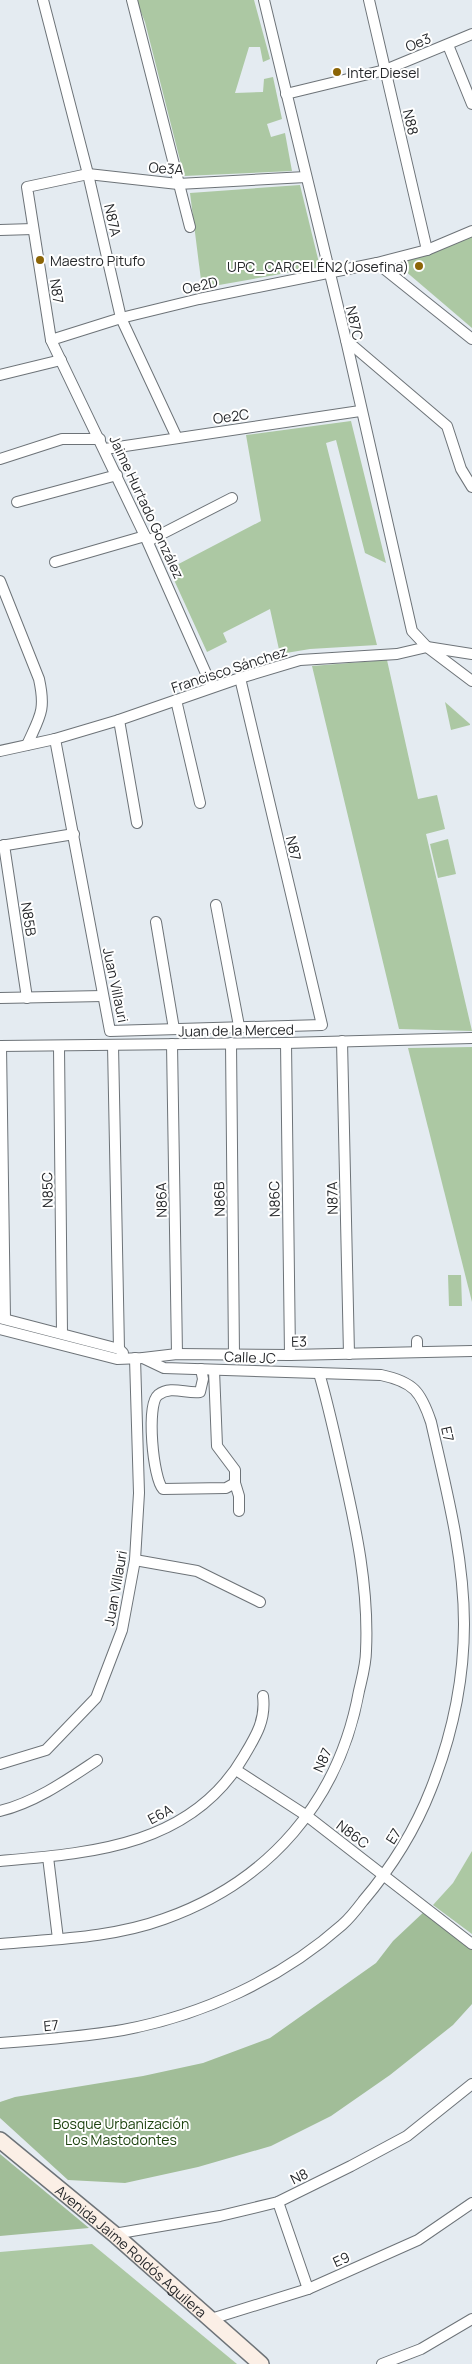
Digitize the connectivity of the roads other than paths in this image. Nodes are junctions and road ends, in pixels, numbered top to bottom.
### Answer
1 (43, 0) edge
2 (132, 0) edge
3 (264, 0) edge
4 (369, 0) edge
5 (472, 34) edge
6 (448, 45) junction
7 (385, 70) junction
8 (286, 94) junction
9 (472, 104) edge
10 (88, 174) junction
11 (306, 177) junction
12 (178, 184) junction
13 (27, 187) joint
14 (190, 227) dead end
15 (34, 229) junction
16 (0, 230) edge
17 (472, 231) edge
18 (427, 250) junction
19 (377, 263) junction
20 (329, 272) junction
21 (121, 318) junction
22 (472, 339) edge
23 (51, 340) junction
24 (346, 340) junction
25 (61, 360) junction
26 (0, 375) edge
27 (360, 411) junction
28 (177, 438) junction
29 (100, 440) junction
30 (105, 449) junction
31 (0, 459) edge
32 (117, 475) junction
33 (472, 487) edge
34 (232, 498) dead end
35 (17, 502) dead end
36 (147, 539) junction
37 (55, 562) dead end
38 (0, 581) edge
39 (427, 648) junction
40 (472, 654) edge
41 (240, 678) junction
42 (472, 682) edge
43 (212, 687) junction
44 (176, 700) junction
45 (118, 720) junction
46 (56, 739) junction
47 (27, 745) junction
48 (0, 751) edge
49 (200, 804) dead end
50 (137, 823) dead end
51 (74, 834) junction
52 (2, 846) edge
53 (216, 905) dead end
54 (156, 922) dead end
55 (102, 996) junction
56 (0, 998) edge
57 (28, 998) junction
58 (322, 1025) joint
59 (238, 1026) junction
60 (174, 1029) junction
61 (472, 1038) edge
62 (342, 1041) junction
63 (231, 1043) junction
64 (286, 1043) junction
65 (172, 1044) junction
66 (113, 1045) junction
67 (1, 1046) edge
68 (59, 1046) junction
69 (3, 1318) edge
70 (0, 1329) edge
71 (62, 1333) junction
72 (118, 1349) junction
73 (472, 1350) edge
74 (177, 1354) junction
75 (349, 1354) junction
76 (234, 1355) junction
77 (290, 1355) junction
78 (135, 1358) junction
79 (201, 1369) junction
80 (214, 1370) junction
81 (319, 1373) junction
82 (415, 1389) joint
83 (235, 1483) junction
84 (239, 1511) dead end
85 (135, 1560) junction
86 (260, 1602) dead end
87 (263, 1696) dead end
88 (97, 1760) dead end
89 (0, 1764) edge
90 (236, 1770) junction
91 (0, 1812) edge
92 (306, 1816) junction
93 (48, 1857) junction
94 (0, 1861) edge
95 (384, 1876) junction
96 (58, 1938) junction
97 (0, 1944) edge
98 (472, 1944) edge
99 (0, 2042) edge
100 (472, 2084) edge
101 (0, 2140) edge
102 (278, 2202) junction
103 (472, 2203) edge
104 (114, 2234) junction
105 (308, 2289) junction
106 (211, 2319) junction
107 (472, 2320) edge
108 (261, 2364) edge
109 (382, 2364) edge

1 - 10 street, N87A
2 - 12 street
3 - 8 street, N87C
4 - 7 street, N88
5 - 6 street, Oe3
6 - 7 street, Oe3
6 - 9 street
7 - 8 street, Oe3
7 - 18 street, N88
8 - 11 street, N87C
10 - 12 street, Oe3A
10 - 13 street, Oe3A
10 - 21 street, N87A
11 - 12 street, Oe3A
11 - 20 street, N87C
12 - 14 street
13 - 15 street, N87
15 - 16 street
15 - 23 street, N87
17 - 18 street, Oe2D
18 - 19 street, Oe2D
19 - 20 street, Oe2D
19 - 22 street
20 - 21 street, Oe2D
20 - 24 street, N87C
21 - 23 street, Oe2D
21 - 28 street, N87A
23 - 25 street, Jaime Hurtado González
24 - 27 street, N87C
24 - 33 street
25 - 26 street
25 - 29 street, Jaime Hurtado González
27 - 28 street, Oe2C
27 - 39 street, N87C
28 - 30 street, Oe2C
29 - 30 street, Jaime Hurtado González
29 - 31 street
30 - 32 street, Jaime Hurtado González
32 - 35 street
32 - 36 street, Jaime Hurtado González
34 - 36 street
36 - 37 street
36 - 43 street, Jaime Hurtado González
38 - 47 street
39 - 40 street, Francisco Sánchez
39 - 41 street, Francisco Sánchez
39 - 42 street, N87C
41 - 43 street, Francisco Sánchez
41 - 58 street, N87
43 - 44 street, Francisco Sánchez
44 - 45 street, Francisco Sánchez
44 - 49 street
45 - 46 street, Francisco Sánchez
45 - 50 street
46 - 47 street, Francisco Sánchez
46 - 51 street, Juan Villauri
47 - 48 street, Francisco Sánchez
51 - 52 street
51 - 55 street, Juan Villauri
52 - 57 street, N85B
53 - 59 street
54 - 60 street
55 - 57 street
55 - 60 street, Juan Villauri
56 - 57 street
58 - 59 street, Juan Villauri
59 - 60 street, Juan Villauri
61 - 62 street, Juan de la Merced
62 - 64 street, Juan de la Merced
62 - 75 street, N87A
63 - 64 street, Juan de la Merced
63 - 65 street, Juan de la Merced
63 - 76 street, N86B
64 - 77 street, N86C
65 - 66 street, Juan de la Merced
65 - 74 street, N86A
66 - 68 street, Juan de la Merced
66 - 72 street
67 - 68 street, Juan de la Merced
67 - 69 street
68 - 71 street, N85C
69 - 71 street
70 - 78 street, E3
71 - 72 street
72 - 78 street
73 - 75 street, E3
74 - 76 street, E3
74 - 78 street, E3
75 - 77 street, E3
76 - 77 street, E3
78 - 79 street, Calle JC
78 - 85 street, Juan Villauri
79 - 80 street, Calle JC
79 - 83 street
80 - 81 street, Calle JC
80 - 83 street
81 - 82 street, Calle JC
81 - 92 street, N87
82 - 95 street, E7
83 - 84 street
85 - 86 street
85 - 89 street, Juan Villauri
87 - 90 street, E6A
88 - 91 street
90 - 92 street, N86C
90 - 93 street, E6A
92 - 95 street, N86C
92 - 96 street, N87
93 - 94 street, E6A
93 - 96 street
95 - 98 street, N86C
95 - 99 street, E7
96 - 97 street, N87
100 - 102 street, N8
101 - 104 street, Avenida Jaime Roldós Aguilera
102 - 104 street, N8
102 - 105 street
103 - 105 street, E9
104 - 106 street, Avenida Jaime Roldós Aguilera
105 - 106 street, E9
106 - 108 street, Avenida Jaime Roldós Aguilera
107 - 109 street

